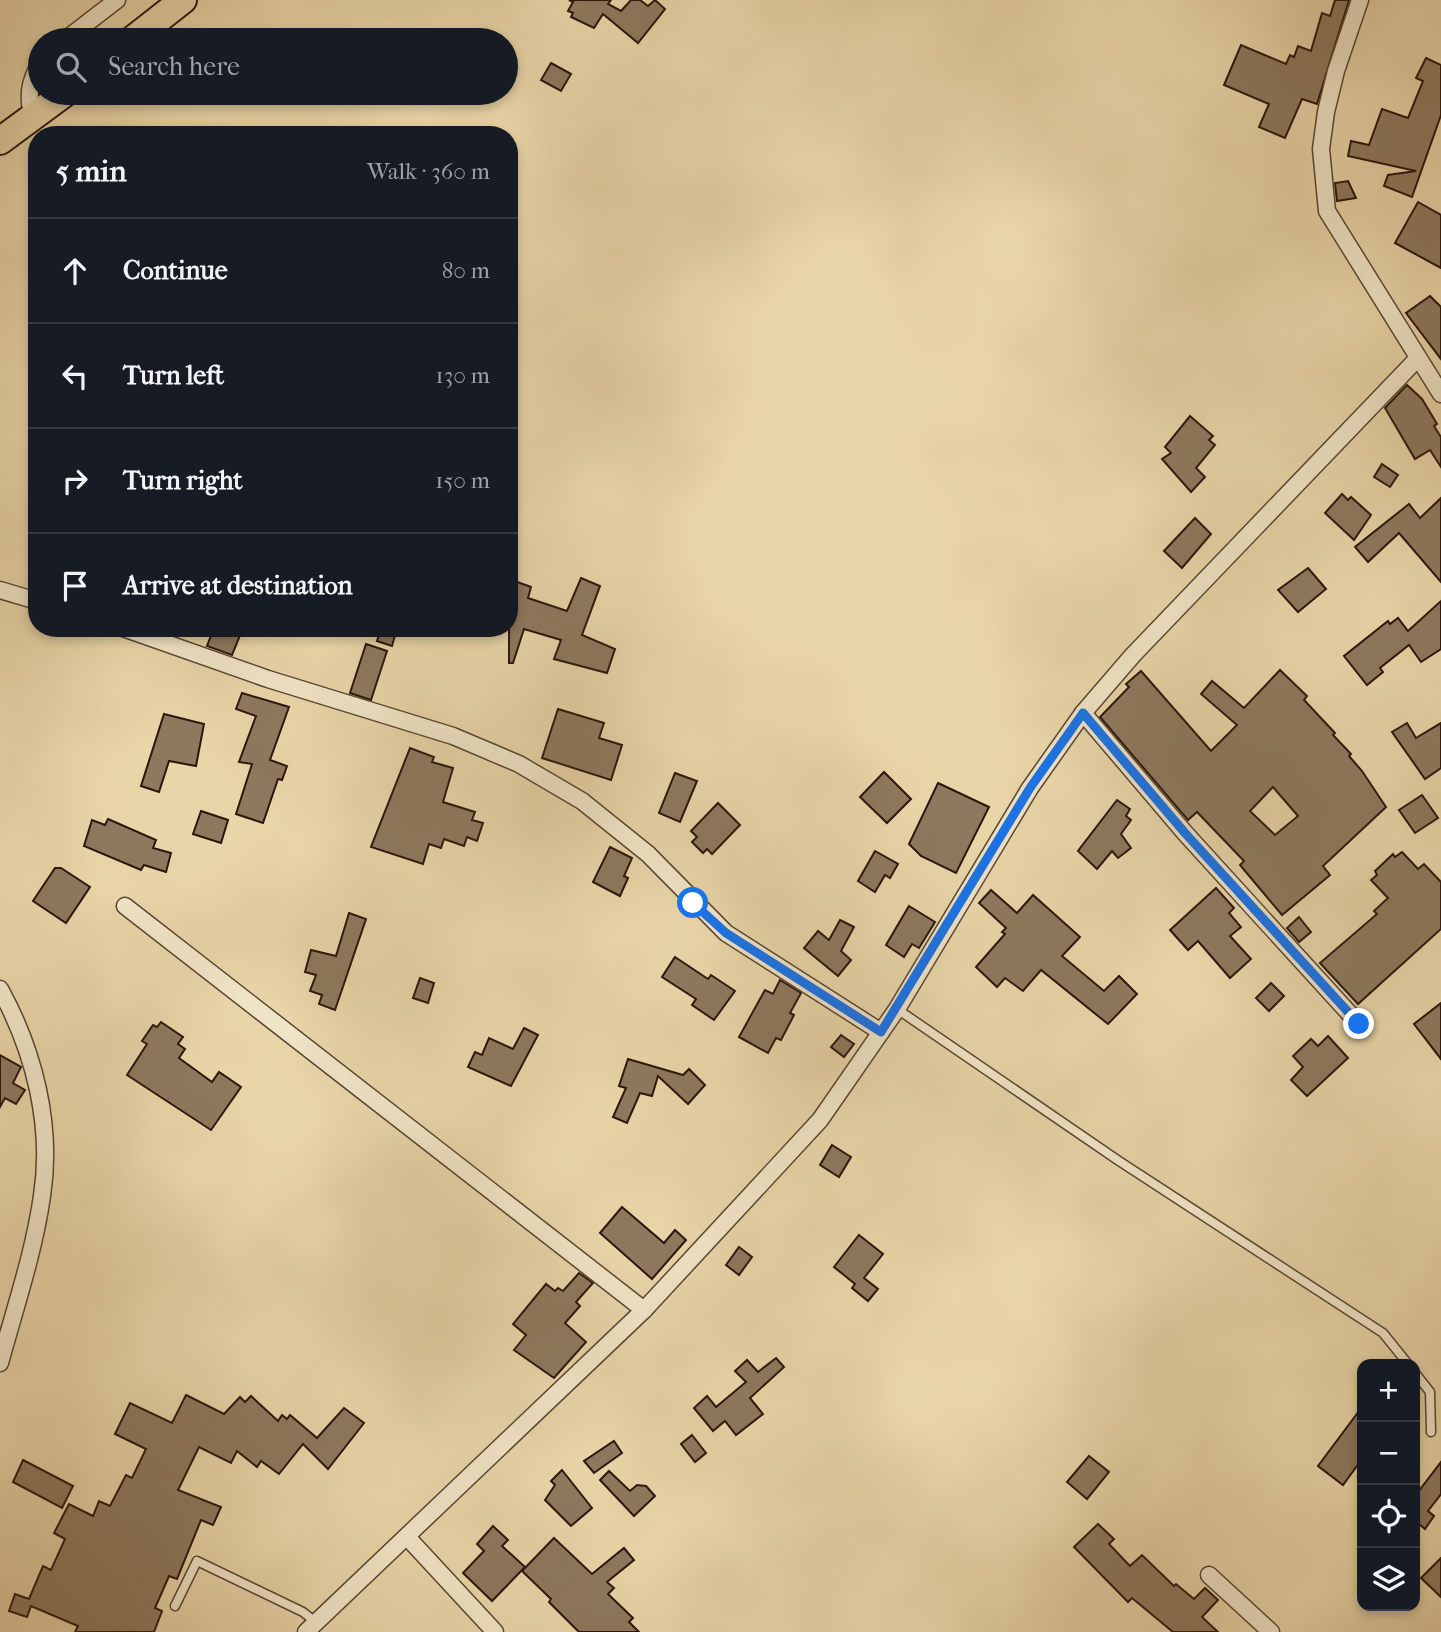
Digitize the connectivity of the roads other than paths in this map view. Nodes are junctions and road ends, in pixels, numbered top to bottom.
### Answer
1 (117, 0) edge
2 (183, 0) edge
3 (1360, 0) edge
4 (81, 28) edge
5 (147, 28) edge
6 (29, 105) edge
7 (50, 105) edge
8 (33, 118) junction
9 (0, 141) edge
10 (1418, 358) junction
11 (1441, 364) edge
12 (1430, 377) junction
13 (1441, 394) edge
14 (0, 590) edge
15 (28, 598) edge
16 (149, 637) edge
17 (1083, 713) junction
18 (125, 906) dead end
19 (0, 989) edge
20 (897, 1009) junction
21 (1359, 1024) dead end
22 (881, 1032) junction
23 (644, 1311) junction
24 (1, 1359) edge
25 (1404, 1359) edge
26 (1420, 1379) edge
27 (1431, 1432) dead end
28 (408, 1538) junction
29 (1209, 1575) dead end
30 (175, 1606) dead end
31 (312, 1628) edge
32 (495, 1632) edge
33 (1271, 1632) edge

1 - 4 street
2 - 5 highway
3 - 10 street
6 - 8 street
7 - 8 highway
8 - 9 highway
10 - 12 street
10 - 17 street
11 - 12 street
12 - 13 street
14 - 15 street
16 - 22 street
17 - 20 street
17 - 21 street
18 - 23 street
19 - 24 street
20 - 22 street
20 - 25 lane
22 - 23 street
23 - 28 street
26 - 27 lane
28 - 31 street
28 - 32 street
29 - 33 street
30 - 31 lane

